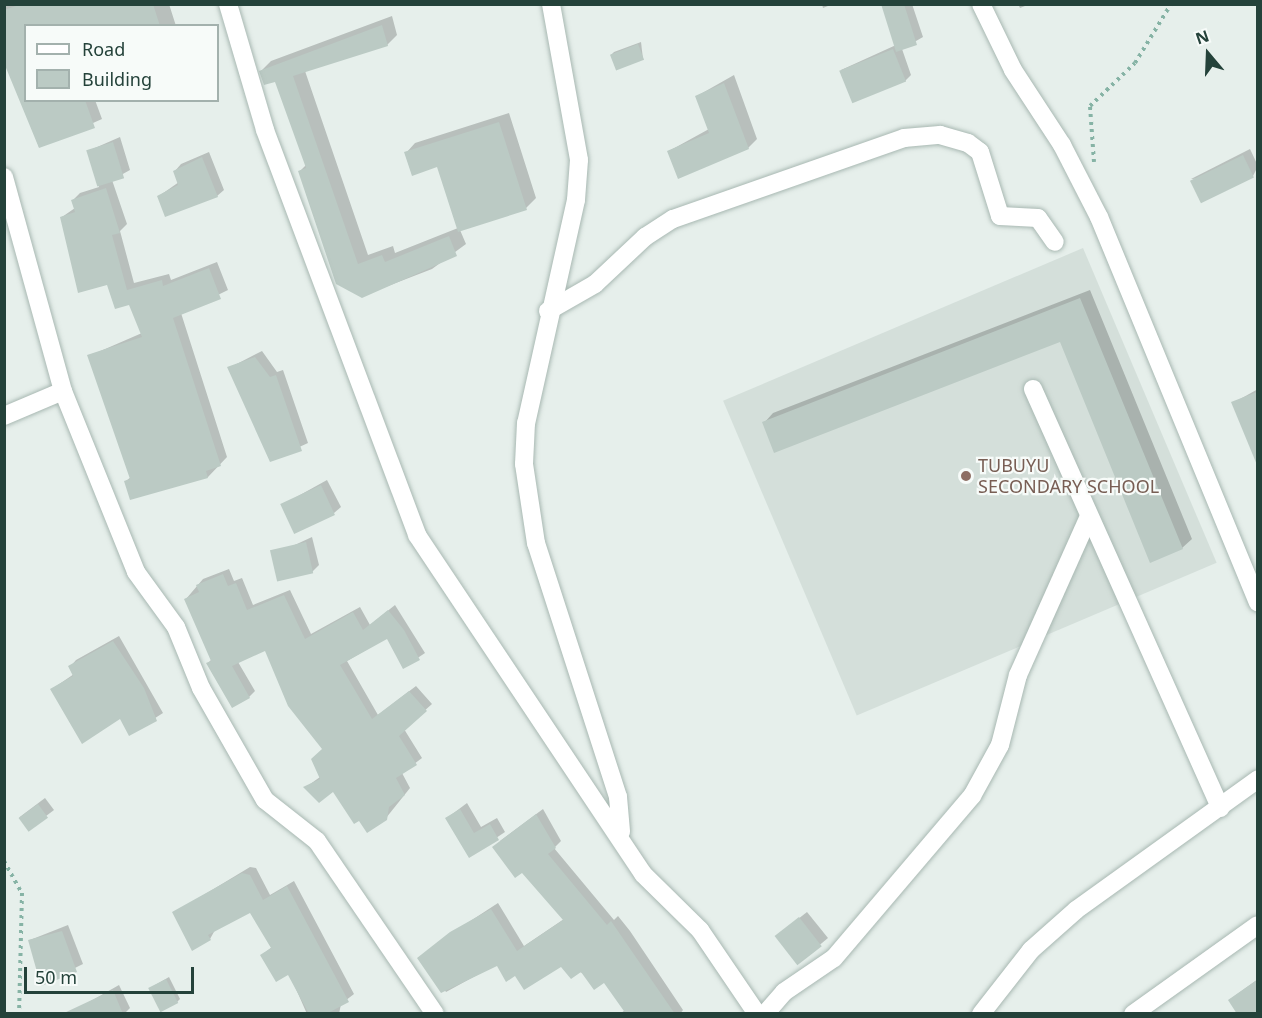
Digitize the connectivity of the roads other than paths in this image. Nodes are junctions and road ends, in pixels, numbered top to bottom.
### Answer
1 (228, 4) edge
2 (551, 4) edge
3 (981, 4) edge
4 (4, 177) edge
5 (1055, 242) dead end
6 (548, 311) junction
7 (1033, 389) dead end
8 (63, 392) junction
9 (4, 416) edge
10 (1089, 516) junction
11 (1257, 603) edge
12 (1257, 779) edge
13 (1220, 807) junction
14 (622, 834) junction
15 (1257, 925) edge
16 (435, 1014) edge
17 (757, 1014) edge
18 (765, 1014) edge
19 (981, 1014) edge
20 (1133, 1014) edge

1 - 14 street
2 - 6 street
3 - 11 street
4 - 8 street
5 - 6 street
6 - 14 street
7 - 10 street
8 - 9 street
8 - 16 street
10 - 13 street
10 - 18 street
12 - 13 street
13 - 19 street
14 - 17 street
15 - 20 street

